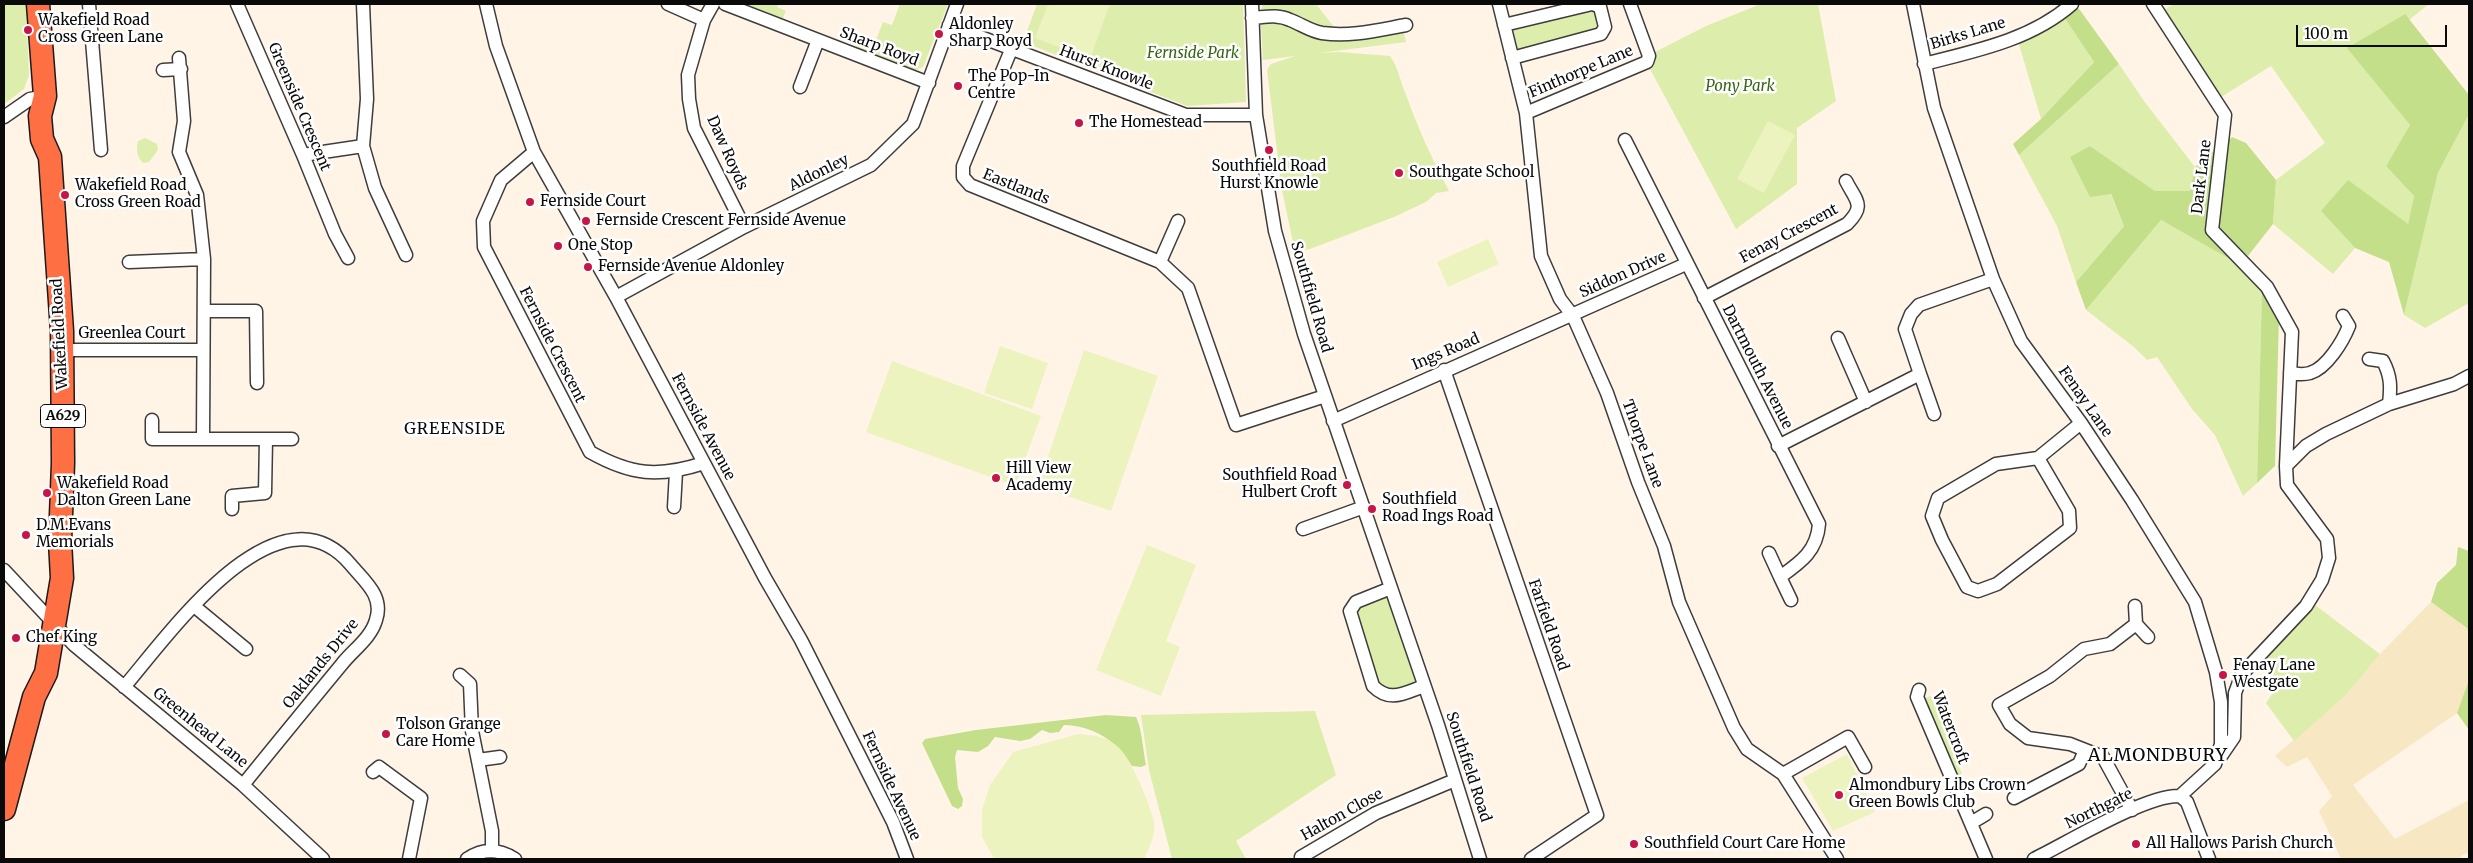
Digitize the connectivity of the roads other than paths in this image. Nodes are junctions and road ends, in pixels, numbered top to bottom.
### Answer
1 (38, 4) edge
2 (89, 4) edge
3 (237, 4) edge
4 (363, 4) edge
5 (486, 4) edge
6 (668, 4) edge
7 (713, 4) edge
8 (725, 4) edge
9 (957, 4) edge
10 (1252, 4) edge
11 (1499, 4) edge
12 (1592, 4) edge
13 (1630, 4) edge
14 (1913, 4) edge
15 (2072, 4) edge
16 (2153, 4) edge
17 (1252, 18) junction
18 (704, 20) junction
19 (949, 25) junction
20 (1406, 25) dead end
21 (1504, 25) junction
22 (818, 40) junction
23 (1011, 50) junction
24 (1512, 58) junction
25 (1924, 64) junction
26 (163, 70) dead end
27 (929, 83) junction
28 (800, 87) dead end
29 (45, 96) junction
30 (1526, 113) junction
31 (1256, 115) junction
32 (4, 117) edge
33 (1625, 140) dead end
34 (363, 146) junction
35 (101, 150) dead end
36 (534, 152) junction
37 (303, 155) junction
38 (1846, 181) dead end
39 (1178, 221) dead end
40 (744, 227) junction
41 (406, 255) dead end
42 (348, 258) dead end
43 (204, 259) junction
44 (129, 262) dead end
45 (1160, 262) junction
46 (1686, 264) junction
47 (1993, 279) junction
48 (616, 297) junction
49 (1704, 298) junction
50 (204, 311) junction
51 (1573, 316) junction
52 (2344, 316) dead end
53 (1838, 338) dead end
54 (62, 350) junction
55 (202, 350) junction
56 (2369, 359) dead end
57 (1444, 370) junction
58 (2290, 373) junction
59 (1920, 374) junction
60 (2469, 376) edge
61 (257, 383) dead end
62 (1325, 396) junction
63 (1866, 402) junction
64 (2389, 404) junction
65 (1934, 414) dead end
66 (152, 420) dead end
67 (1333, 420) junction
68 (2081, 423) junction
69 (203, 439) junction
70 (266, 439) junction
71 (292, 439) dead end
72 (1778, 446) junction
73 (2038, 458) junction
74 (704, 463) junction
75 (2286, 466) junction
76 (676, 472) junction
77 (674, 507) dead end
78 (1364, 507) junction
79 (232, 509) dead end
80 (1303, 529) dead end
81 (1769, 553) dead end
82 (4, 570) edge
83 (1780, 577) junction
84 (1391, 588) junction
85 (1790, 600) dead end
86 (194, 606) junction
87 (2135, 606) dead end
88 (50, 619) junction
89 (2136, 624) junction
90 (2148, 637) dead end
91 (246, 649) dead end
92 (460, 675) dead end
93 (124, 686) junction
94 (1424, 686) junction
95 (1919, 690) dead end
96 (2085, 750) junction
97 (500, 758) dead end
98 (478, 760) junction
99 (2215, 764) junction
100 (1865, 767) dead end
101 (373, 772) dead end
102 (1782, 774) junction
103 (1455, 780) junction
104 (244, 784) junction
105 (2180, 796) junction
106 (2014, 798) dead end
107 (4, 809) edge
108 (2132, 810) junction
109 (1986, 814) dead end
110 (1971, 823) junction
111 (492, 850) junction
112 (314, 856) edge
113 (1301, 857) dead end
114 (409, 859) edge
115 (467, 859) edge
116 (515, 859) edge
117 (907, 859) edge
118 (1480, 859) edge
119 (1531, 859) edge
120 (1837, 859) edge
121 (1986, 859) edge
122 (2034, 859) edge
123 (2209, 859) edge

1 - 29 highway, Wakefield Road / A629
2 - 35 street
3 - 37 street, Greenside Crescent
4 - 34 street
5 - 36 street, Fernside Avenue
6 - 18 street
7 - 18 street, Daw Royds
8 - 22 street, Sharp Royd
9 - 19 street, Aldonley
10 - 17 street, Southfield Road
11 - 21 street, Thorpe Lane
12 - 21 street
12 - 24 street
13 - 30 street, Finthorpe Lane
14 - 25 street, Fenay Lane
15 - 25 street, Birks Lane
16 - 58 street, Dark Lane
17 - 20 street
17 - 31 street, Southfield Road
18 - 40 street, Daw Royds
19 - 23 street, Hurst Knowle
19 - 27 street, Aldonley
21 - 24 street, Thorpe Lane
22 - 27 street, Sharp Royd
22 - 28 street, Sharp Royd
23 - 31 street, Hurst Knowle
23 - 45 street, Eastlands
24 - 30 street, Thorpe Lane
25 - 47 street, Fenay Lane
26 - 43 street, Greenlea Court
27 - 40 street, Aldonley
29 - 32 street
29 - 54 highway, Wakefield Road / A629
30 - 51 street, Thorpe Lane
31 - 62 street, Southfield Road
33 - 46 street, Dartmouth Avenue
34 - 37 street
34 - 41 street
36 - 48 street, Fernside Avenue
36 - 76 street, Fernside Crescent
37 - 42 street, Greenside Crescent
38 - 49 street, Fenay Crescent
39 - 45 street
40 - 48 street, Aldonley
43 - 44 street
43 - 50 street, Greenlea Court
45 - 62 street, Eastlands
46 - 49 street, Dartmouth Avenue
46 - 51 street, Siddon Drive
47 - 59 street
47 - 68 street, Fenay Lane
48 - 74 street, Fernside Avenue
49 - 72 street, Dartmouth Avenue
50 - 55 street, Greenlea Court
50 - 61 street
51 - 57 street, Ings Road
51 - 102 street, Thorpe Lane
52 - 58 street
53 - 63 street
54 - 55 street, Greenlea Court
54 - 88 highway, Wakefield Road / A629
55 - 69 street, Greenlea Court
56 - 64 street
57 - 67 street, Ings Road
57 - 119 street, Farfield Road
58 - 75 street, Dark Lane
59 - 63 street
59 - 65 street
60 - 64 street
62 - 67 street, Southfield Road
63 - 72 street
64 - 75 street
66 - 69 street
67 - 78 street, Southfield Road
68 - 73 street
68 - 99 street, Fenay Lane
69 - 70 street
70 - 71 street
70 - 79 street
72 - 83 street, Dartmouth Avenue
73 - 73 street
74 - 76 street, Fernside Crescent
74 - 117 street, Fernside Avenue
75 - 99 street, Dark Lane
76 - 77 street
78 - 80 street
78 - 84 street, Southfield Road
81 - 83 street
82 - 88 street, Greenhead Lane
83 - 85 street
84 - 94 street, Southfield Road
84 - 94 street
86 - 91 street
86 - 93 street, Oaklands Drive
86 - 104 street, Oaklands Drive
87 - 89 street
88 - 93 street, Greenhead Lane
88 - 107 highway, Wakefield Road / A629
89 - 90 street
89 - 96 street
92 - 98 street
93 - 104 street, Greenhead Lane
94 - 103 street, Southfield Road
95 - 110 street, Watercroft
96 - 106 street
96 - 108 street
97 - 98 street
98 - 111 street
99 - 105 street
100 - 102 street
101 - 114 street
102 - 120 street, Thorpe Lane
103 - 113 street, Halton Close
103 - 118 street, Southfield Road
104 - 112 street, Greenhead Lane
105 - 108 street, Northgate
105 - 123 street
108 - 122 street, Northgate
109 - 110 street
110 - 121 street, Watercroft
111 - 115 street
111 - 116 street

